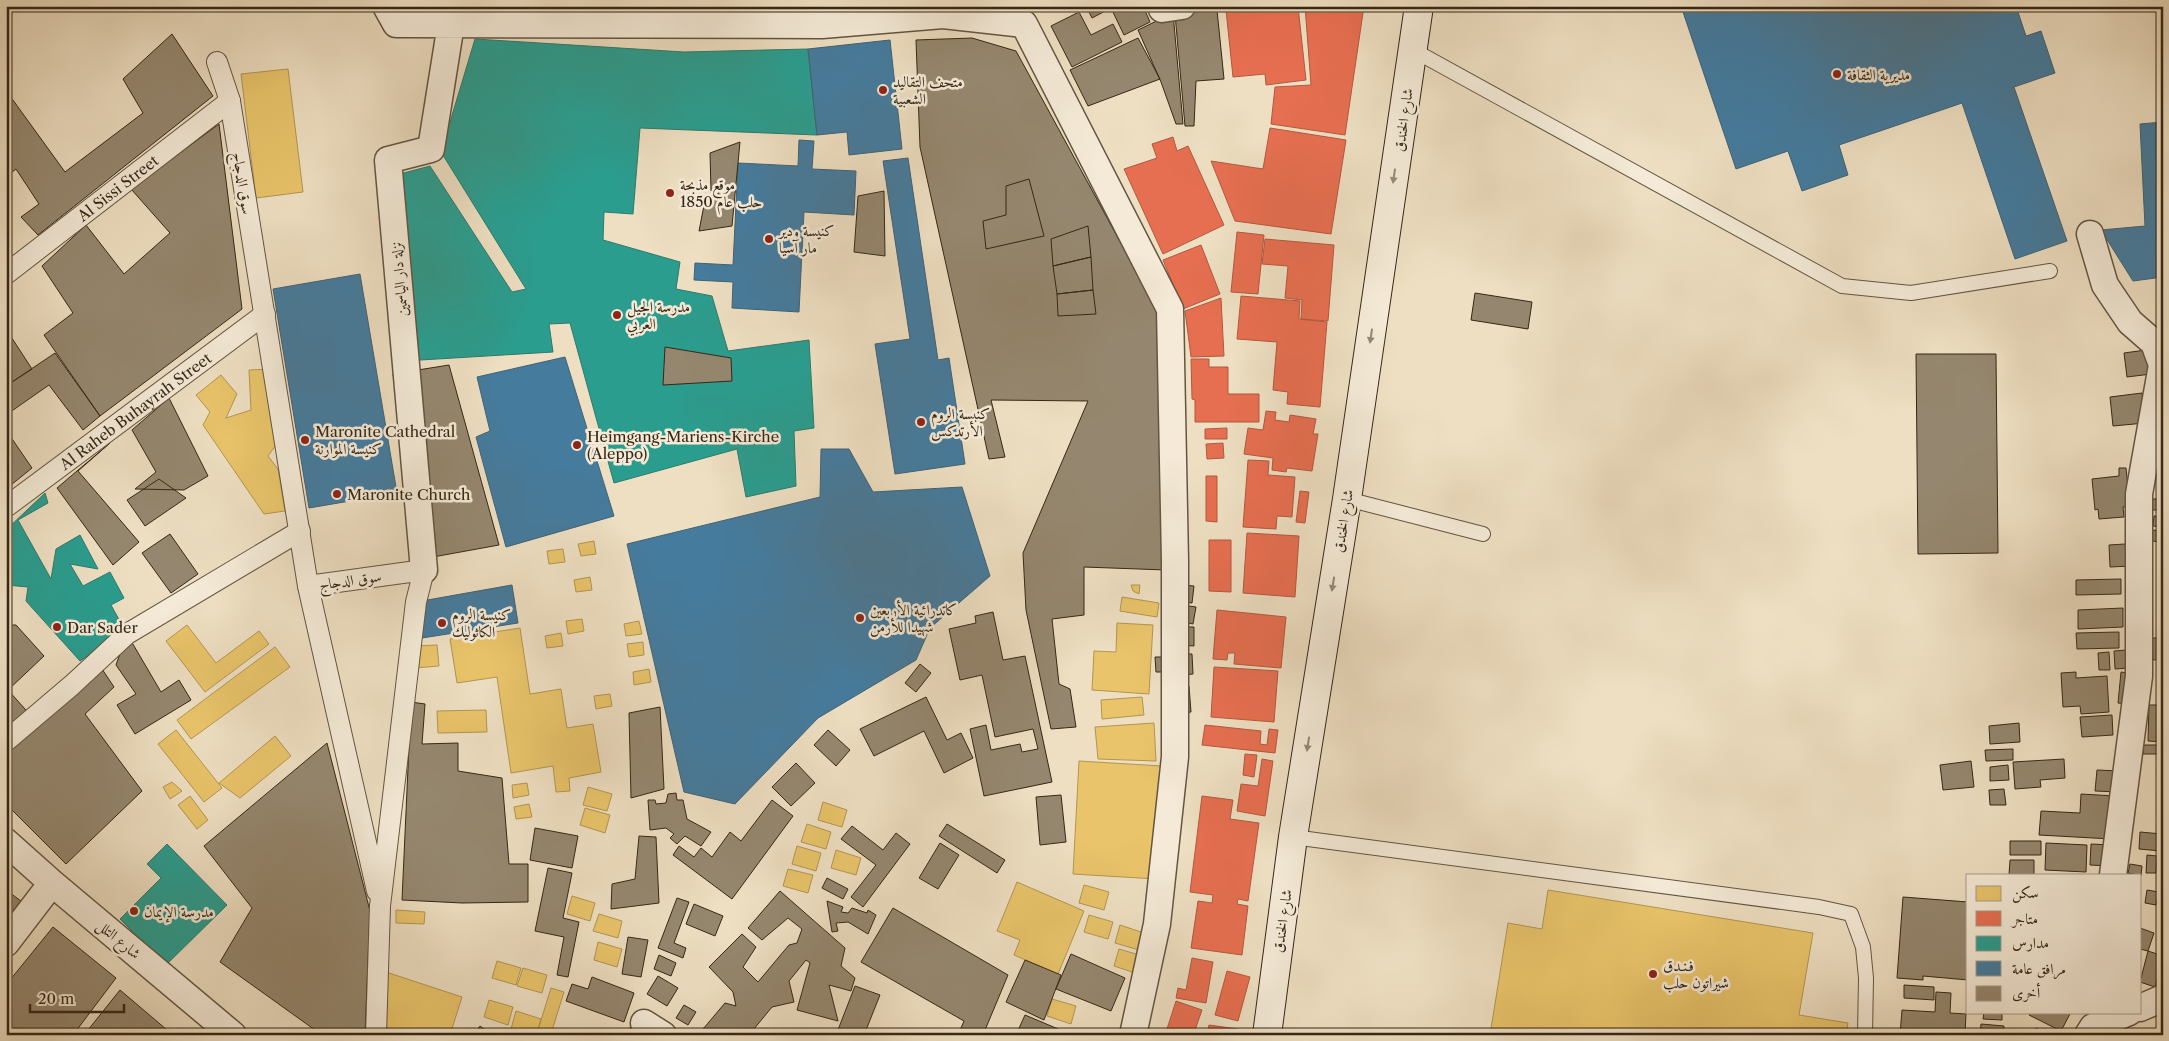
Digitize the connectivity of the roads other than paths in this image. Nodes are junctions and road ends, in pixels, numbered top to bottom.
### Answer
1 (386, 6) edge
2 (854, 6) edge
3 (1419, 6) edge
4 (937, 11) edge
5 (452, 24) junction
6 (822, 25) junction
7 (1413, 50) junction
8 (217, 62) dead end
9 (230, 101) junction
10 (2090, 234) dead end
11 (2050, 271) dead end
12 (6, 274) edge
13 (265, 314) junction
14 (1346, 500) junction
15 (6, 507) edge
16 (300, 531) junction
17 (1483, 534) dead end
18 (424, 570) junction
19 (308, 586) junction
20 (6, 740) edge
21 (1293, 837) junction
22 (6, 842) edge
23 (2113, 874) edge
24 (52, 883) junction
25 (380, 906) junction
26 (6, 943) edge
27 (2163, 998) edge
28 (2142, 1007) edge
29 (2123, 1014) edge
30 (2092, 1025) edge
31 (233, 1035) edge
32 (376, 1035) edge
33 (1133, 1035) edge
34 (1267, 1035) edge
35 (1865, 1035) edge

1 - 5 street
2 - 6 street
3 - 7 main road, شارع الخندق
4 - 6 street
4 - 33 street
5 - 6 street
5 - 18 street, نزلة دار الياسمين
7 - 11 lane
7 -> 14 main road, شارع الخندق
8 - 9 street, سوق الدجاج
9 - 12 street, Al Sissi Street
9 - 13 street, سوق الدجاج
10 - 23 street
13 - 15 street, Al Raheb Buhayrah Street
13 - 16 street, سوق الدجاج
14 - 17 lane
14 -> 21 main road, شارع الخندق
16 - 19 street, سوق الدجاج
16 - 20 street
18 - 19 street, سوق الدجاج
18 - 25 street
19 - 25 street
21 - 34 main road, شارع الخندق
21 - 35 lane
22 - 24 street, شارع التلل
24 - 26 street
24 - 31 street, شارع التلل
25 - 32 street
27 - 28 street
29 - 30 street

